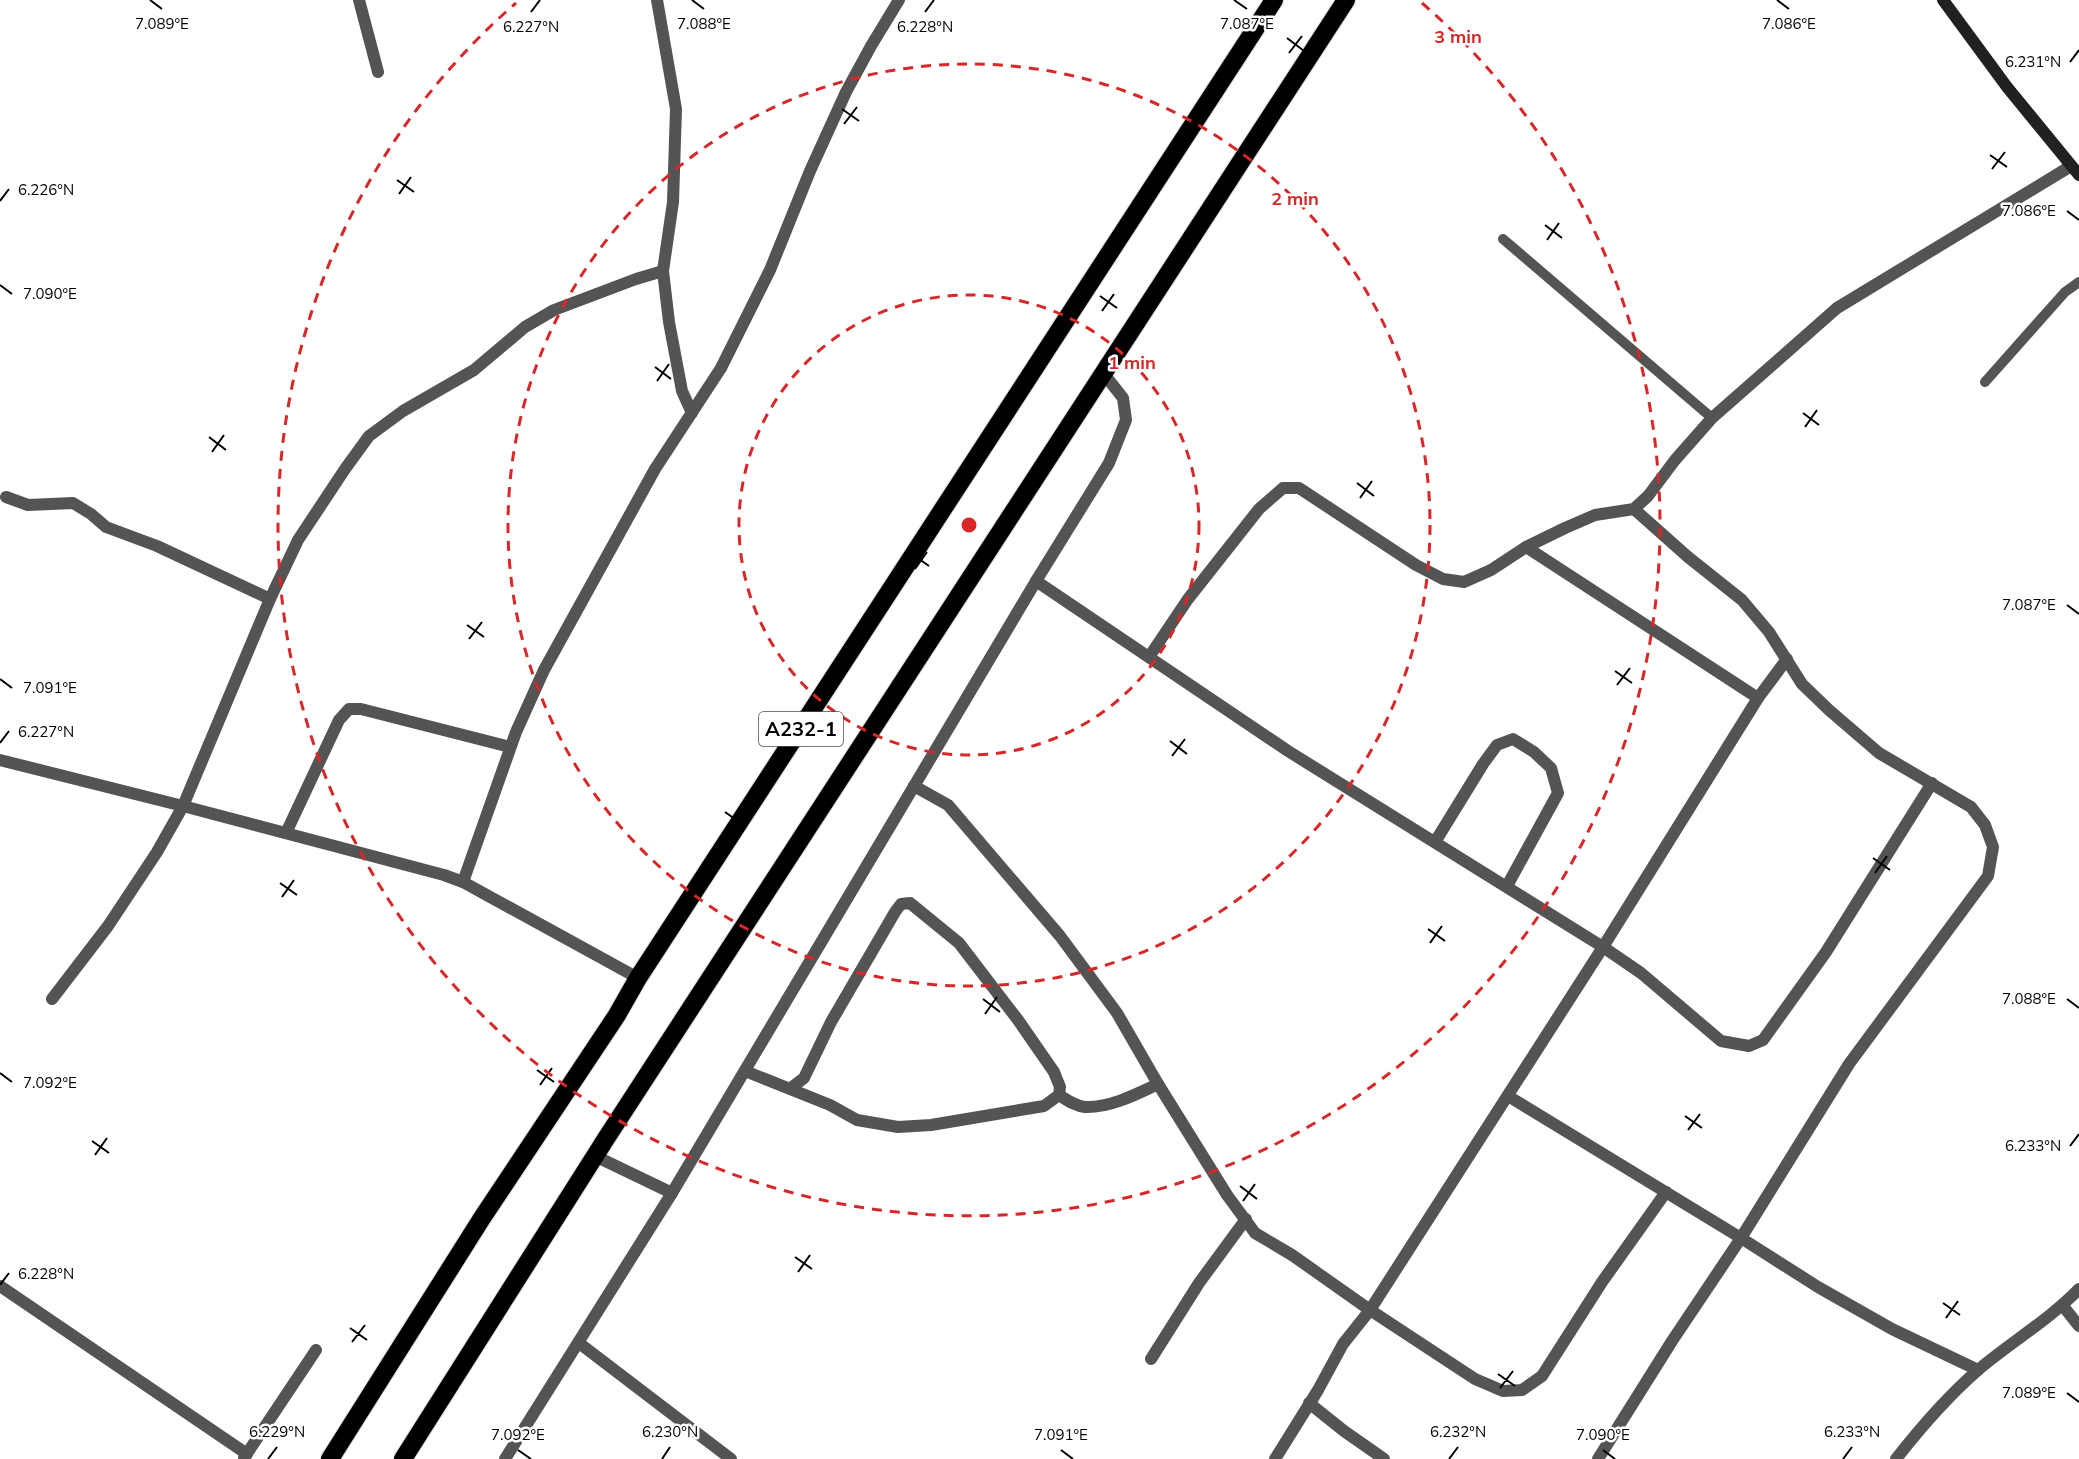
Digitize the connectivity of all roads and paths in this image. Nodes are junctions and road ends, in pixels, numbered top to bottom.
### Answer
1 (359, 0) edge
2 (657, 0) edge
3 (899, 0) edge
4 (1274, 0) edge
5 (1346, 0) edge
6 (1944, 0) edge
7 (378, 72) dead end
8 (2075, 171) edge
9 (1503, 239) dead end
10 (663, 271) junction
11 (2079, 282) edge
12 (1104, 374) junction
13 (1985, 382) dead end
14 (692, 413) junction
15 (1713, 418) junction
16 (6, 497) dead end
17 (1634, 509) junction
18 (1526, 547) junction
19 (1036, 581) junction
20 (270, 598) junction
21 (1149, 657) junction
22 (1787, 659) junction
23 (1758, 698) junction
24 (510, 747) junction
25 (0, 760) edge
26 (1932, 783) junction
27 (914, 786) junction
28 (183, 806) junction
29 (286, 833) junction
30 (1436, 842) junction
31 (463, 882) junction
32 (1507, 886) junction
33 (1603, 946) junction
34 (638, 978) junction
35 (52, 999) dead end
36 (746, 1071) junction
37 (1158, 1084) junction
38 (791, 1088) junction
39 (1059, 1095) junction
40 (1508, 1096) junction
41 (595, 1156) junction
42 (1666, 1192) junction
43 (672, 1193) junction
44 (1245, 1219) junction
45 (1741, 1238) junction
46 (0, 1286) edge
47 (2079, 1288) edge
48 (2063, 1306) junction
49 (1370, 1310) junction
50 (2079, 1326) edge
51 (579, 1343) junction
52 (316, 1350) dead end
53 (1151, 1359) dead end
54 (1978, 1370) junction
55 (1310, 1403) junction
56 (245, 1456) edge
57 (330, 1459) edge
58 (403, 1459) edge
59 (505, 1459) edge
60 (731, 1459) edge
61 (1275, 1459) edge
62 (1384, 1459) edge
63 (1598, 1459) edge
64 (1896, 1459) edge

1 - 7 street
2 - 10 street
3 - 14 street
4 - 34 highway, A232-1
5 - 12 highway, A232-1
6 - 8 street
8 - 15 street
9 - 15 lane
10 - 14 street
10 - 20 street
11 - 13 lane
12 - 19 street
12 - 41 highway, A232-1
14 - 24 street
15 - 17 street
16 - 20 street
17 - 18 street
17 - 22 street
18 - 21 street
18 - 23 street
19 - 21 street
19 - 27 street
20 - 28 street
21 - 30 street
22 - 23 street
22 - 26 street
23 - 33 street
24 - 29 street
24 - 31 street
25 - 28 street
26 - 33 street
26 - 45 street
27 - 36 street
27 - 37 street
28 - 29 street
28 - 35 street
29 - 31 street
30 - 32 street
30 - 32 street
31 - 34 street
32 - 33 street
33 - 40 street
34 - 57 highway, A232-1
36 - 38 street
36 - 43 street
37 - 39 street
37 - 44 street
38 - 39 street
38 - 39 street
40 - 42 street
40 - 49 street
41 - 43 street
41 - 58 highway, A232-1
42 - 45 street
42 - 49 street
43 - 51 street
44 - 49 street
44 - 53 street
45 - 54 street
45 - 63 street
46 - 56 street
47 - 48 street
48 - 50 street
48 - 54 street
49 - 55 street
51 - 59 street
51 - 60 street
52 - 56 street
54 - 64 street
55 - 61 street
55 - 62 street

